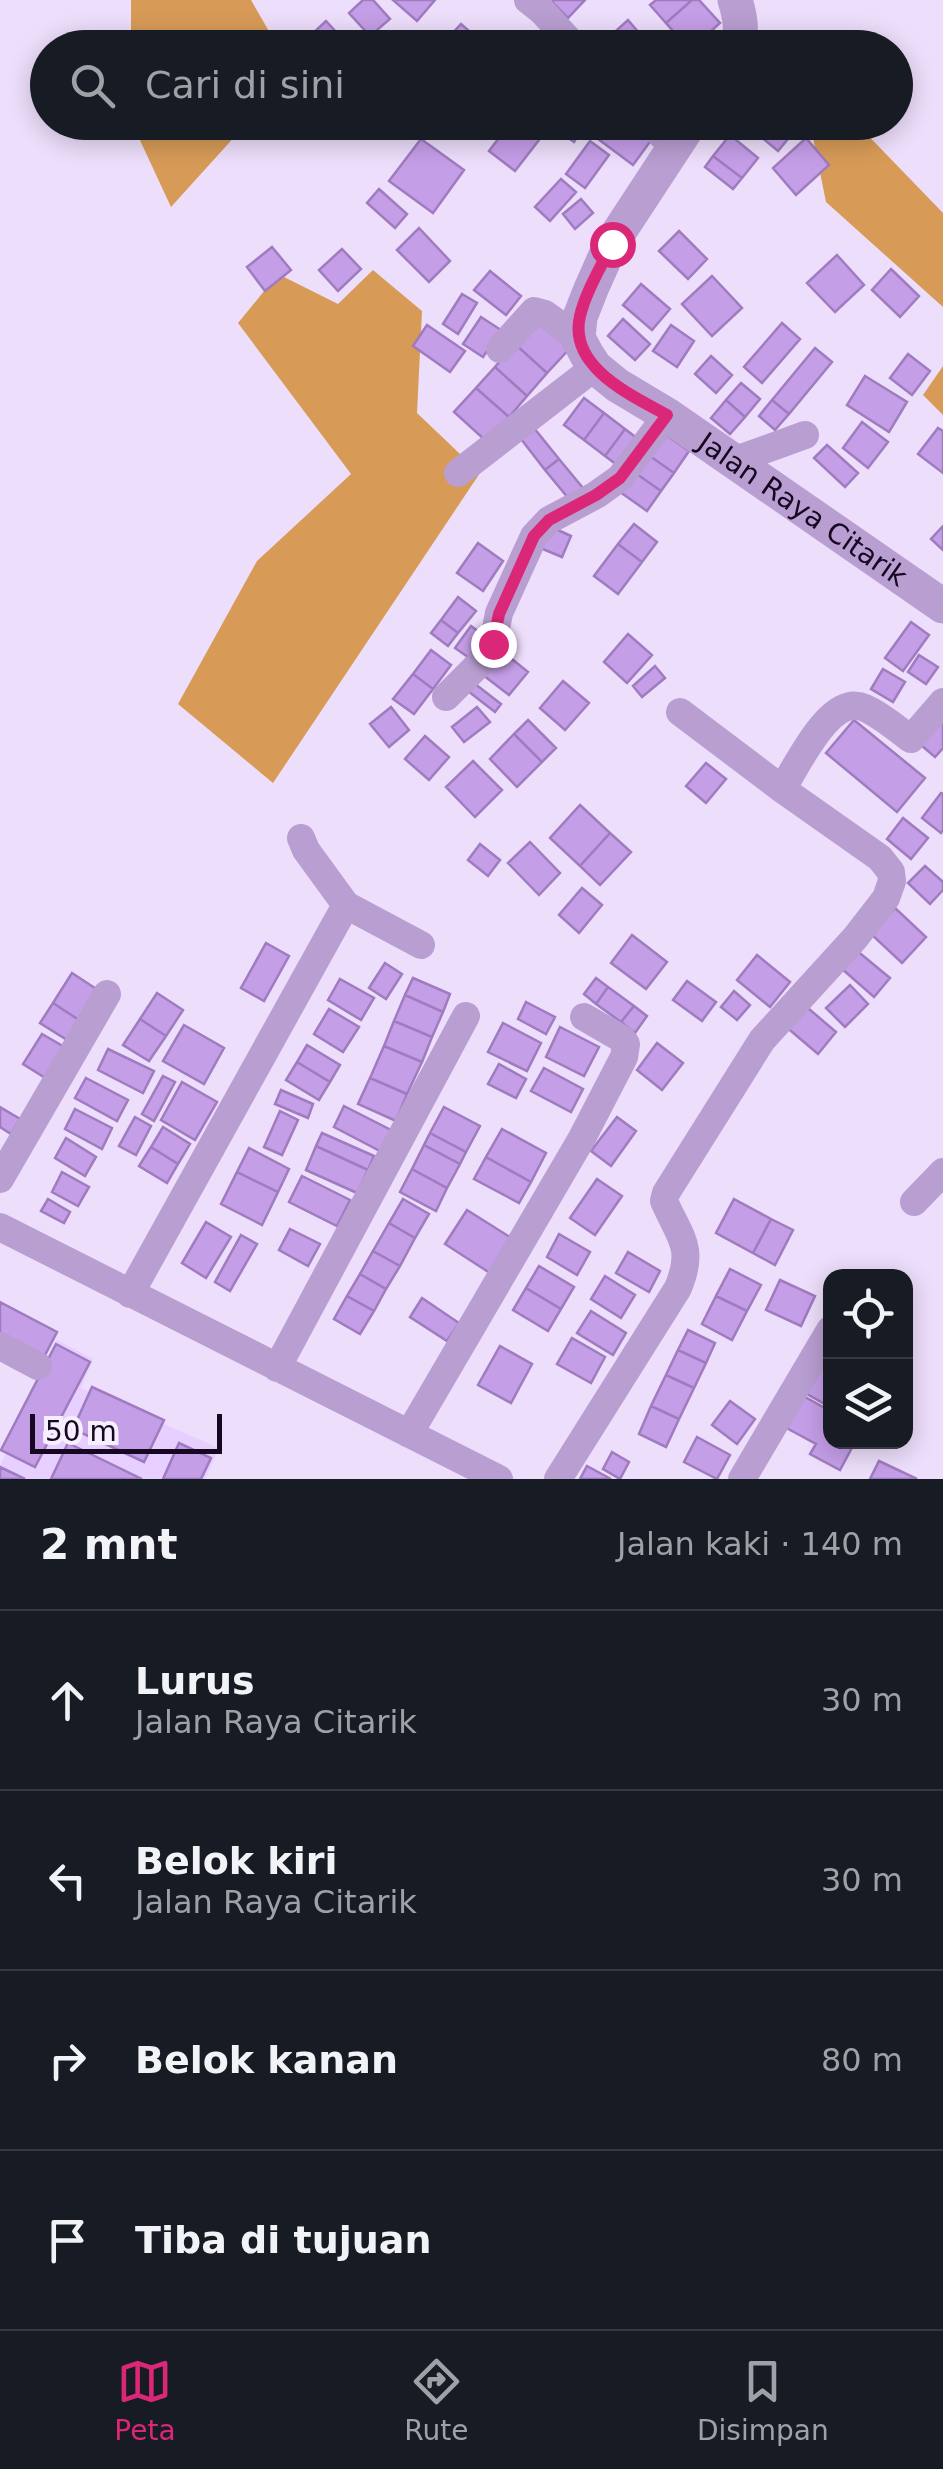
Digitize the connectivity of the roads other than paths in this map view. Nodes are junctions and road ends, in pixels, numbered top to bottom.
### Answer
1 (528, 0) edge
2 (734, 0) edge
3 (559, 30) edge
4 (740, 30) edge
5 (679, 140) edge
6 (500, 349) dead end
7 (586, 353) junction
8 (667, 415) junction
9 (805, 435) dead end
10 (733, 461) junction
11 (458, 473) dead end
12 (943, 606) edge
13 (446, 697) dead end
14 (943, 702) edge
15 (680, 712) dead end
16 (782, 790) junction
17 (301, 838) dead end
18 (346, 906) junction
19 (421, 945) dead end
20 (107, 994) dead end
21 (466, 1016) dead end
22 (584, 1016) dead end
23 (943, 1172) edge
24 (0, 1178) edge
25 (914, 1202) dead end
26 (0, 1227) edge
27 (130, 1294) junction
28 (823, 1342) edge
29 (0, 1346) edge
30 (38, 1366) dead end
31 (277, 1368) junction
32 (409, 1434) junction
33 (499, 1479) edge
34 (558, 1479) edge
35 (742, 1479) edge

1 - 3 street
2 - 4 street
5 - 7 street
6 - 7 street
7 - 8 street, Jalan Raya Citarik
7 - 11 street
8 - 10 street, Jalan Raya Citarik
8 - 13 street
9 - 10 street
10 - 12 street, Jalan Raya Citarik
14 - 16 street
15 - 16 street
16 - 34 street
17 - 18 street
18 - 19 street
18 - 27 street
20 - 24 street
21 - 31 street
22 - 32 street
23 - 25 street
26 - 27 street
27 - 31 street
28 - 35 street
29 - 30 street
31 - 32 street
32 - 33 street

